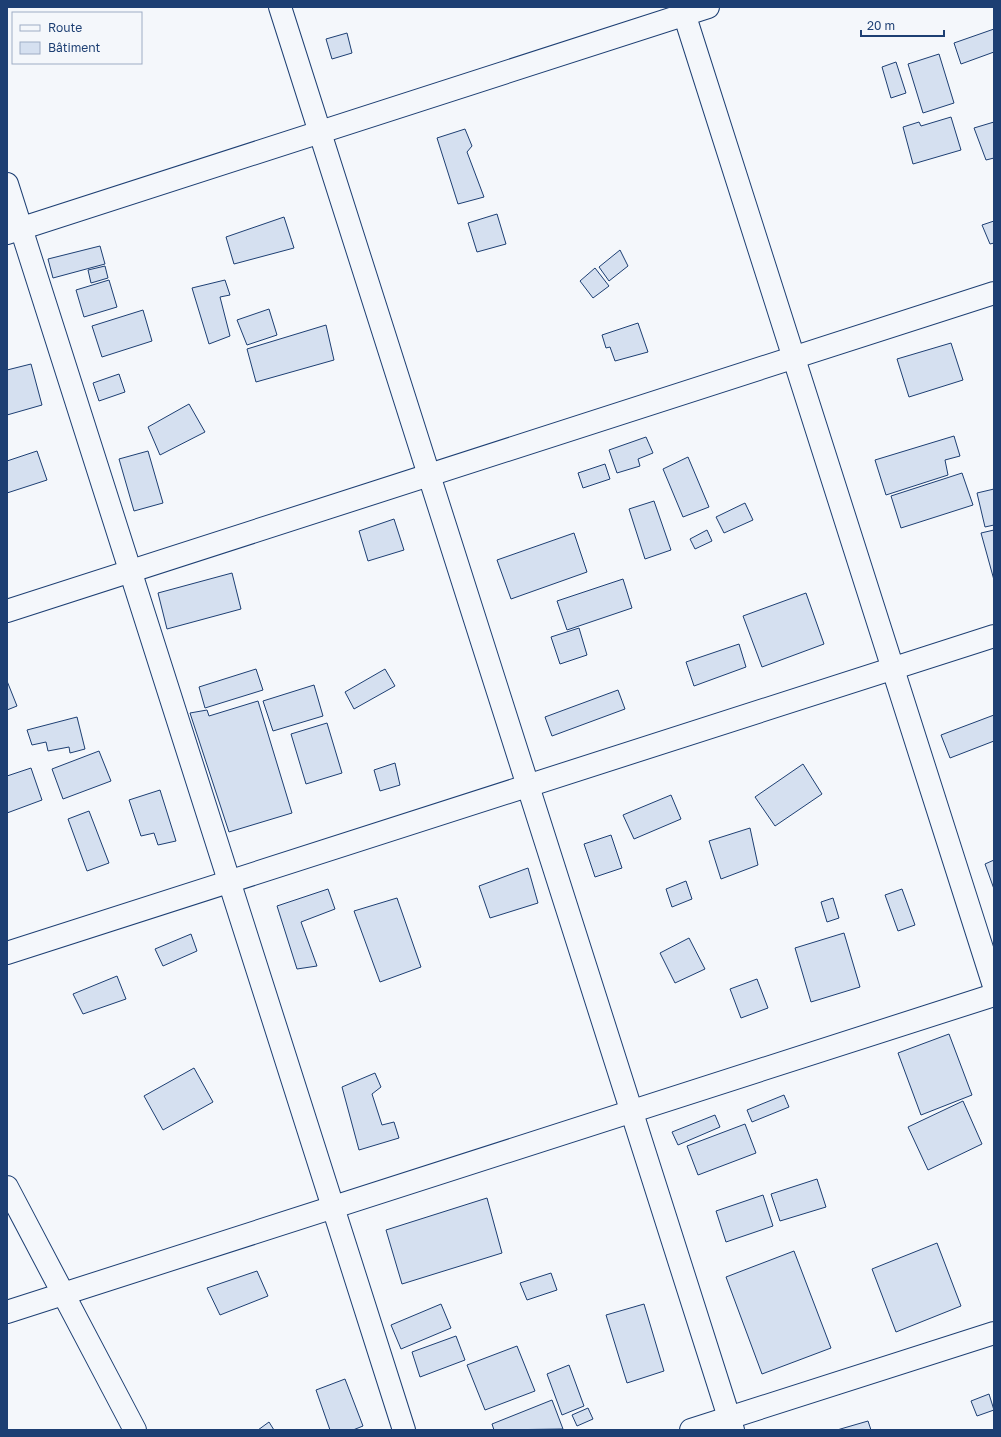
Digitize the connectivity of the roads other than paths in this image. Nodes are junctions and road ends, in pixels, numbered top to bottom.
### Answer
1 (280, 7) edge
2 (708, 7) edge
3 (684, 11) edge
4 (320, 132) junction
5 (7, 184) edge
6 (14, 230) edge
7 (994, 294) edge
8 (794, 358) junction
9 (429, 475) junction
10 (130, 571) junction
11 (7, 610) edge
12 (994, 636) edge
13 (893, 669) junction
14 (528, 786) junction
15 (229, 882) junction
16 (7, 953) edge
17 (994, 986) edge
18 (994, 995) edge
19 (632, 1112) junction
20 (7, 1187) edge
21 (333, 1208) junction
22 (63, 1294) junction
23 (7, 1312) edge
24 (994, 1333) edge
25 (731, 1424) edge
26 (135, 1430) edge
27 (404, 1430) edge
28 (691, 1430) edge

1 - 4 street
2 - 3 street
3 - 4 street
3 - 8 street
4 - 6 street
4 - 9 street
5 - 6 street
6 - 10 street
7 - 8 street
8 - 9 street
8 - 13 street
9 - 10 street
9 - 14 street
10 - 11 street
10 - 15 street
12 - 13 street
13 - 14 street
13 - 17 street
14 - 15 street
14 - 19 street
15 - 16 street
15 - 21 street
18 - 19 street
19 - 21 street
19 - 25 street
20 - 22 street
21 - 22 street
21 - 27 street
22 - 23 street
22 - 26 street
24 - 25 street
25 - 28 street

